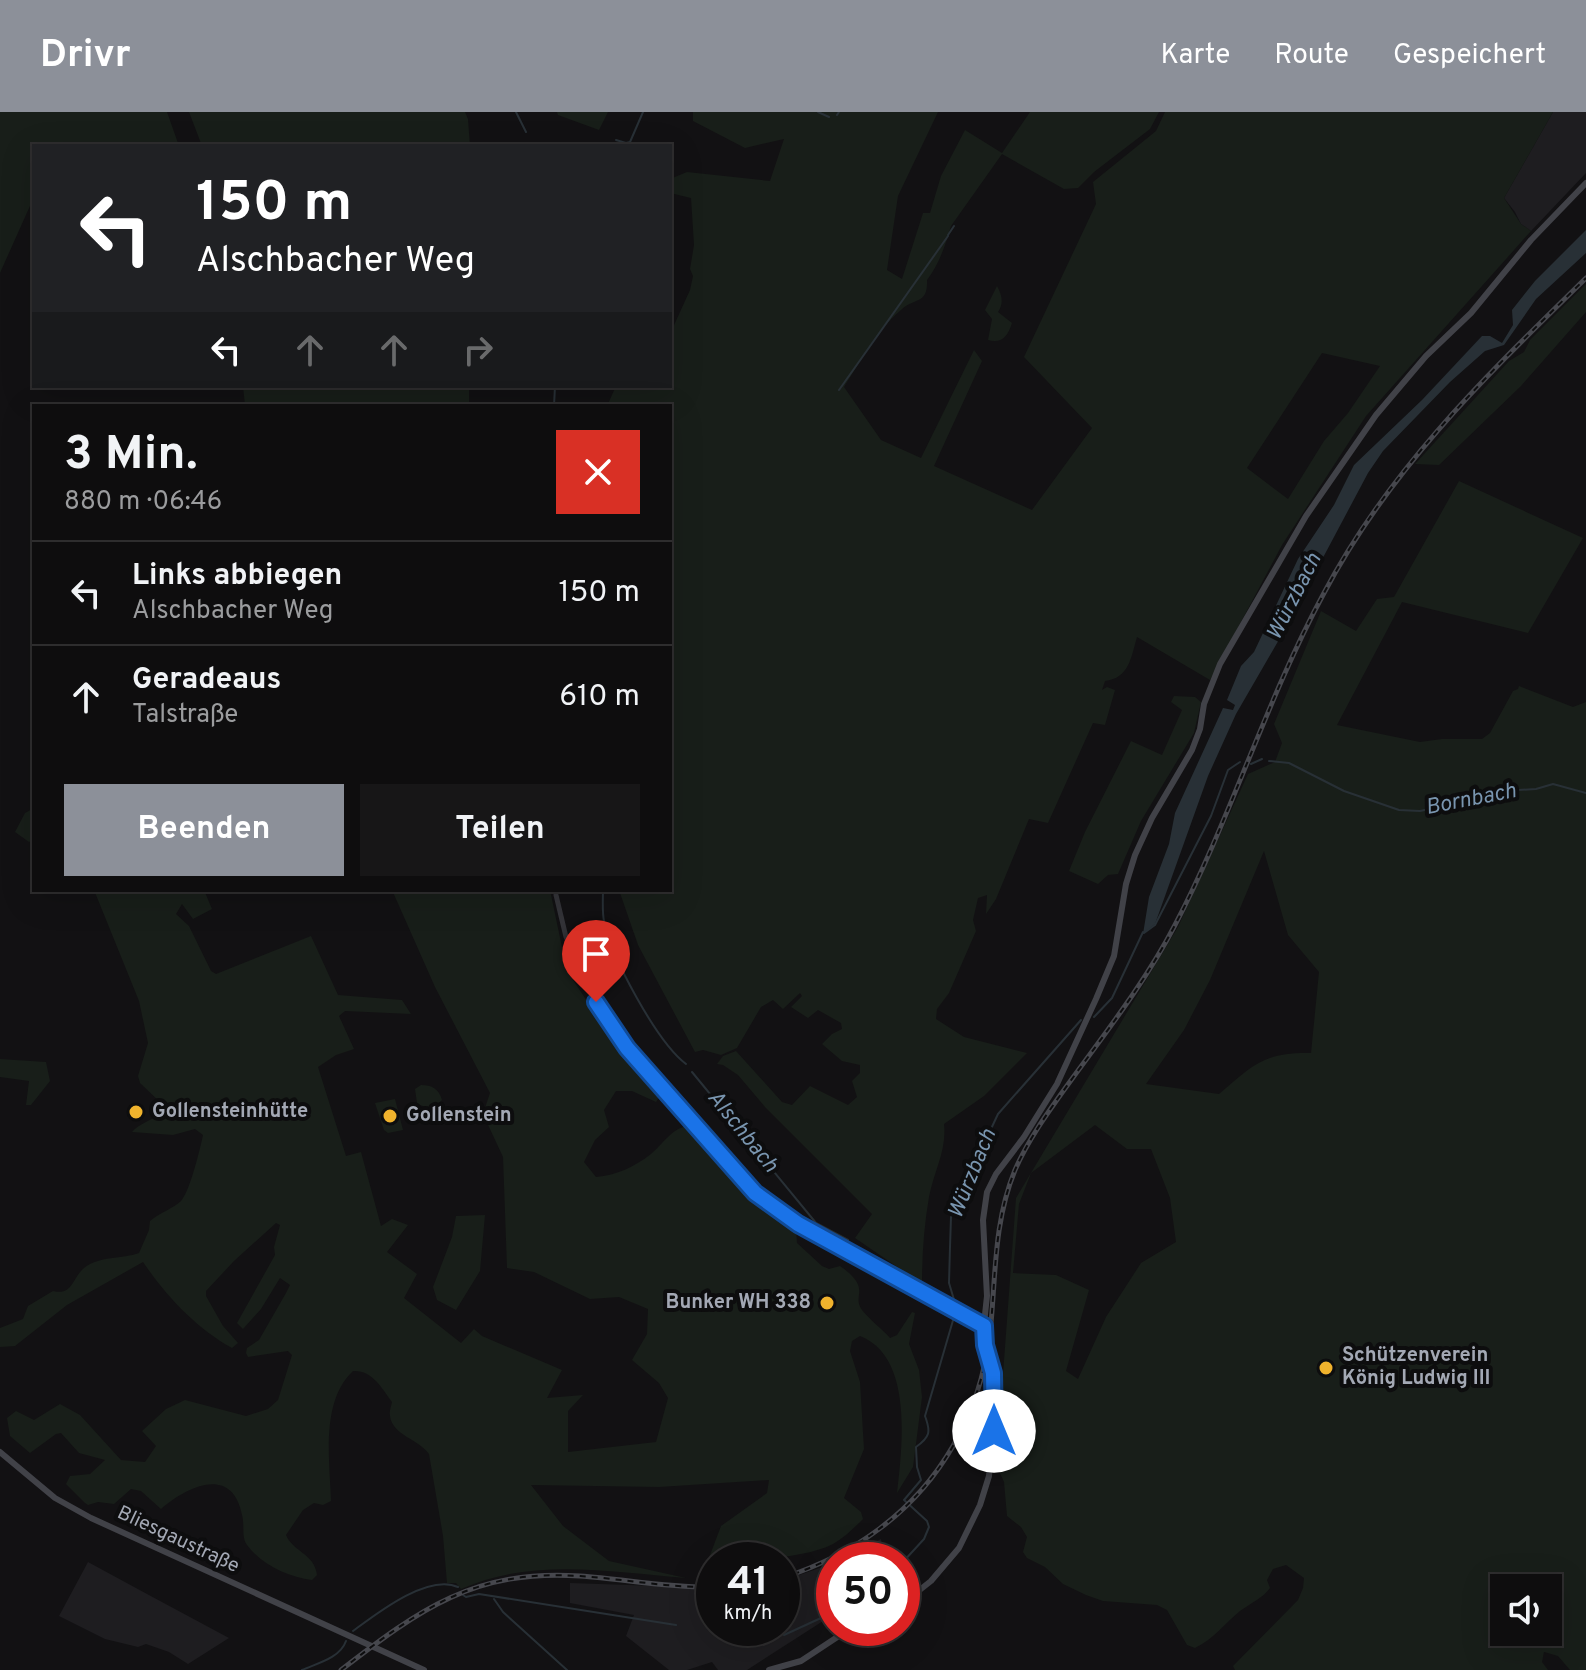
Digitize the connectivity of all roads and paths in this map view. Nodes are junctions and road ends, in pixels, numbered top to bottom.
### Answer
1 (1586, 183) edge
2 (556, 895) dead end
3 (984, 1326) junction
4 (0, 1452) edge
5 (920, 1591) edge
6 (824, 1646) edge
7 (424, 1670) edge
8 (769, 1670) edge

1 - 3 main road
2 - 3 street
3 - 5 main road
4 - 7 main road, Bliesgaustraße
6 - 8 main road

